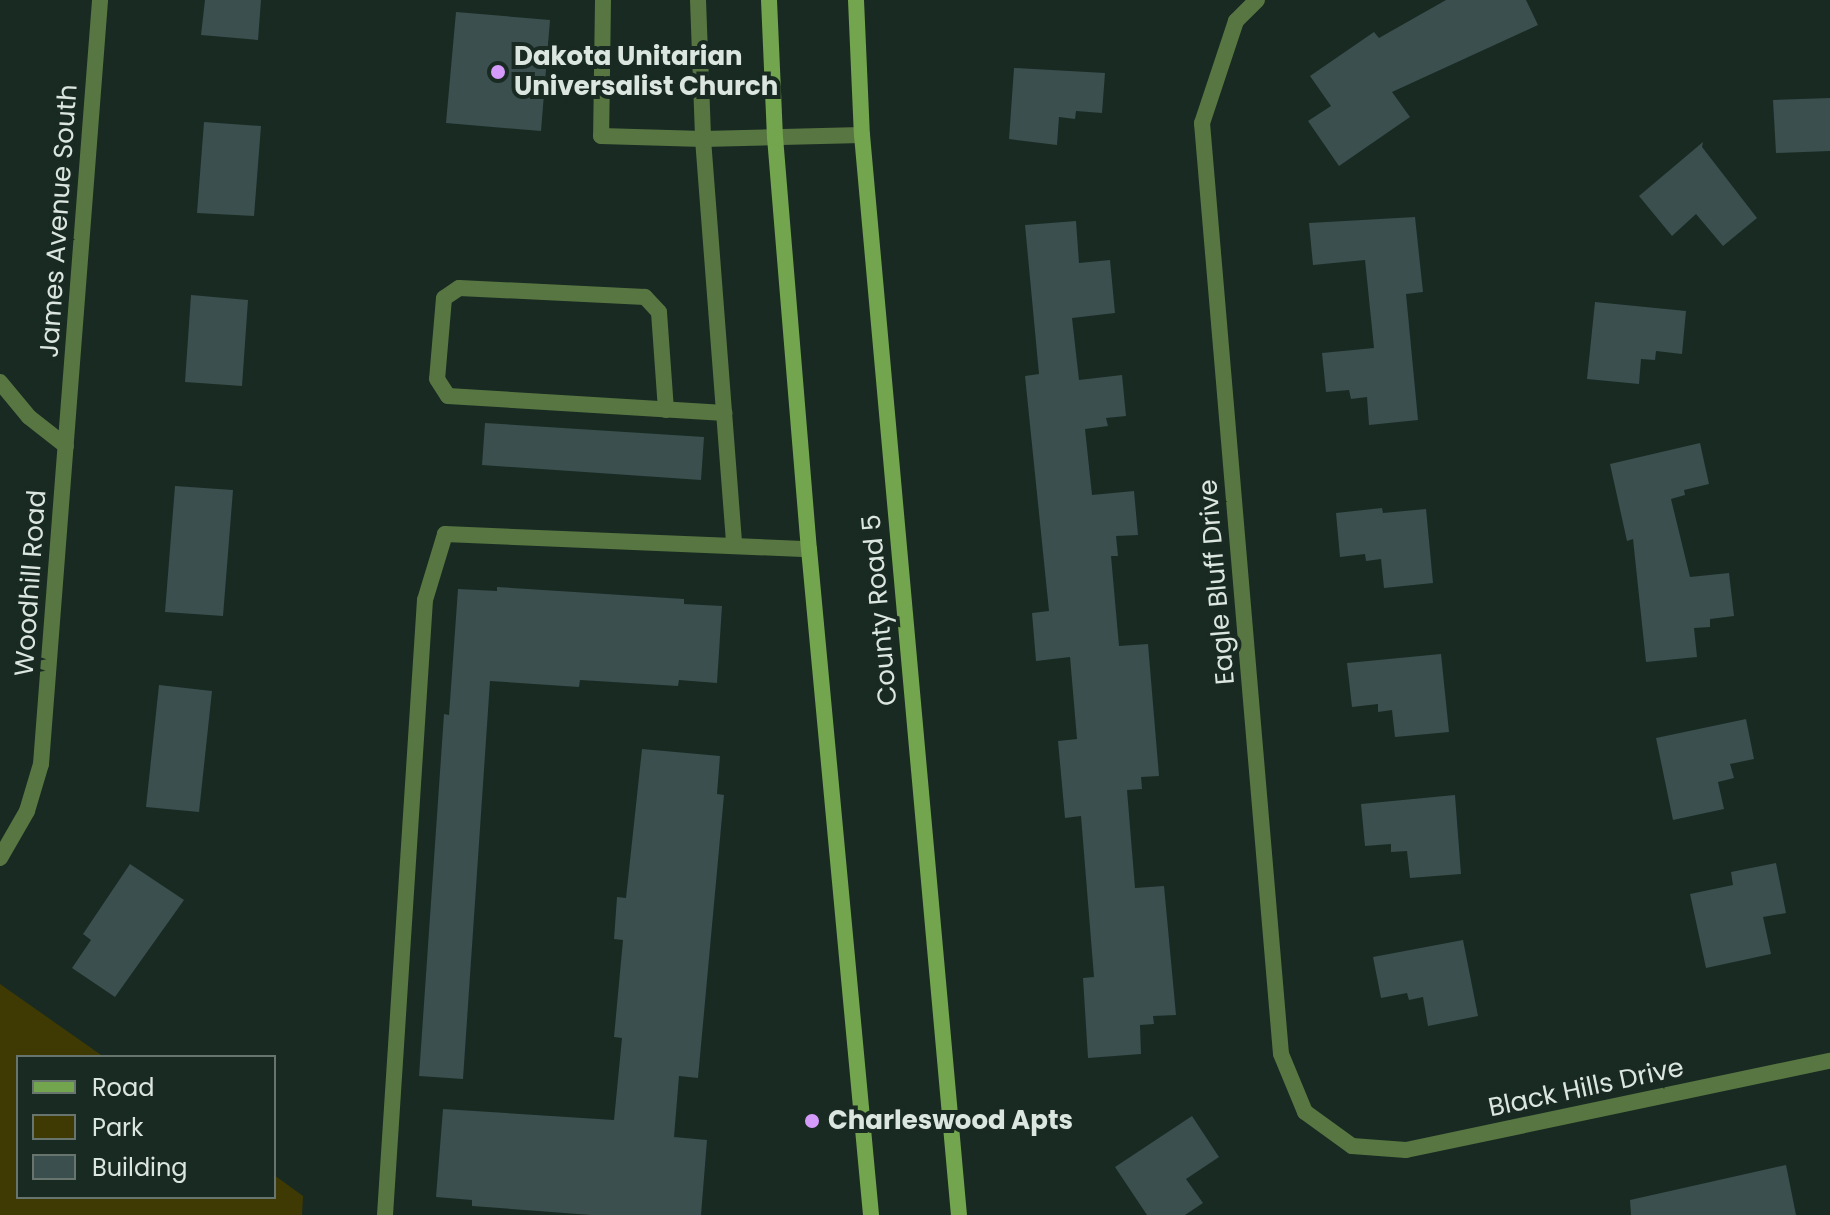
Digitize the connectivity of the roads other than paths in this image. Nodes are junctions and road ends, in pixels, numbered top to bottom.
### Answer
1 (100, 0) edge
2 (603, 0) edge
3 (698, 0) edge
4 (769, 0) edge
5 (856, 0) edge
6 (1257, 0) edge
7 (862, 135) junction
8 (775, 137) junction
9 (703, 139) junction
10 (0, 382) edge
11 (666, 410) junction
12 (724, 413) junction
13 (66, 446) junction
14 (734, 546) junction
15 (809, 549) junction
16 (0, 858) edge
17 (1830, 1061) edge
18 (1352, 1146) joint
19 (385, 1215) edge
20 (871, 1215) edge
21 (959, 1215) edge

1 - 13 street, James Avenue South
2 - 9 street
3 - 9 street
4 - 8 main road
5 - 7 main road, County Road 5
6 - 18 street, Eagle Bluff Drive
7 - 8 street
7 - 21 main road, County Road 5
8 - 9 street
8 - 15 main road
9 - 12 street
10 - 13 street
11 - 11 street
11 - 12 street
12 - 14 street
13 - 16 street, Woodhill Road
14 - 15 street
14 - 19 street
15 - 20 main road
17 - 18 street, Black Hills Drive

